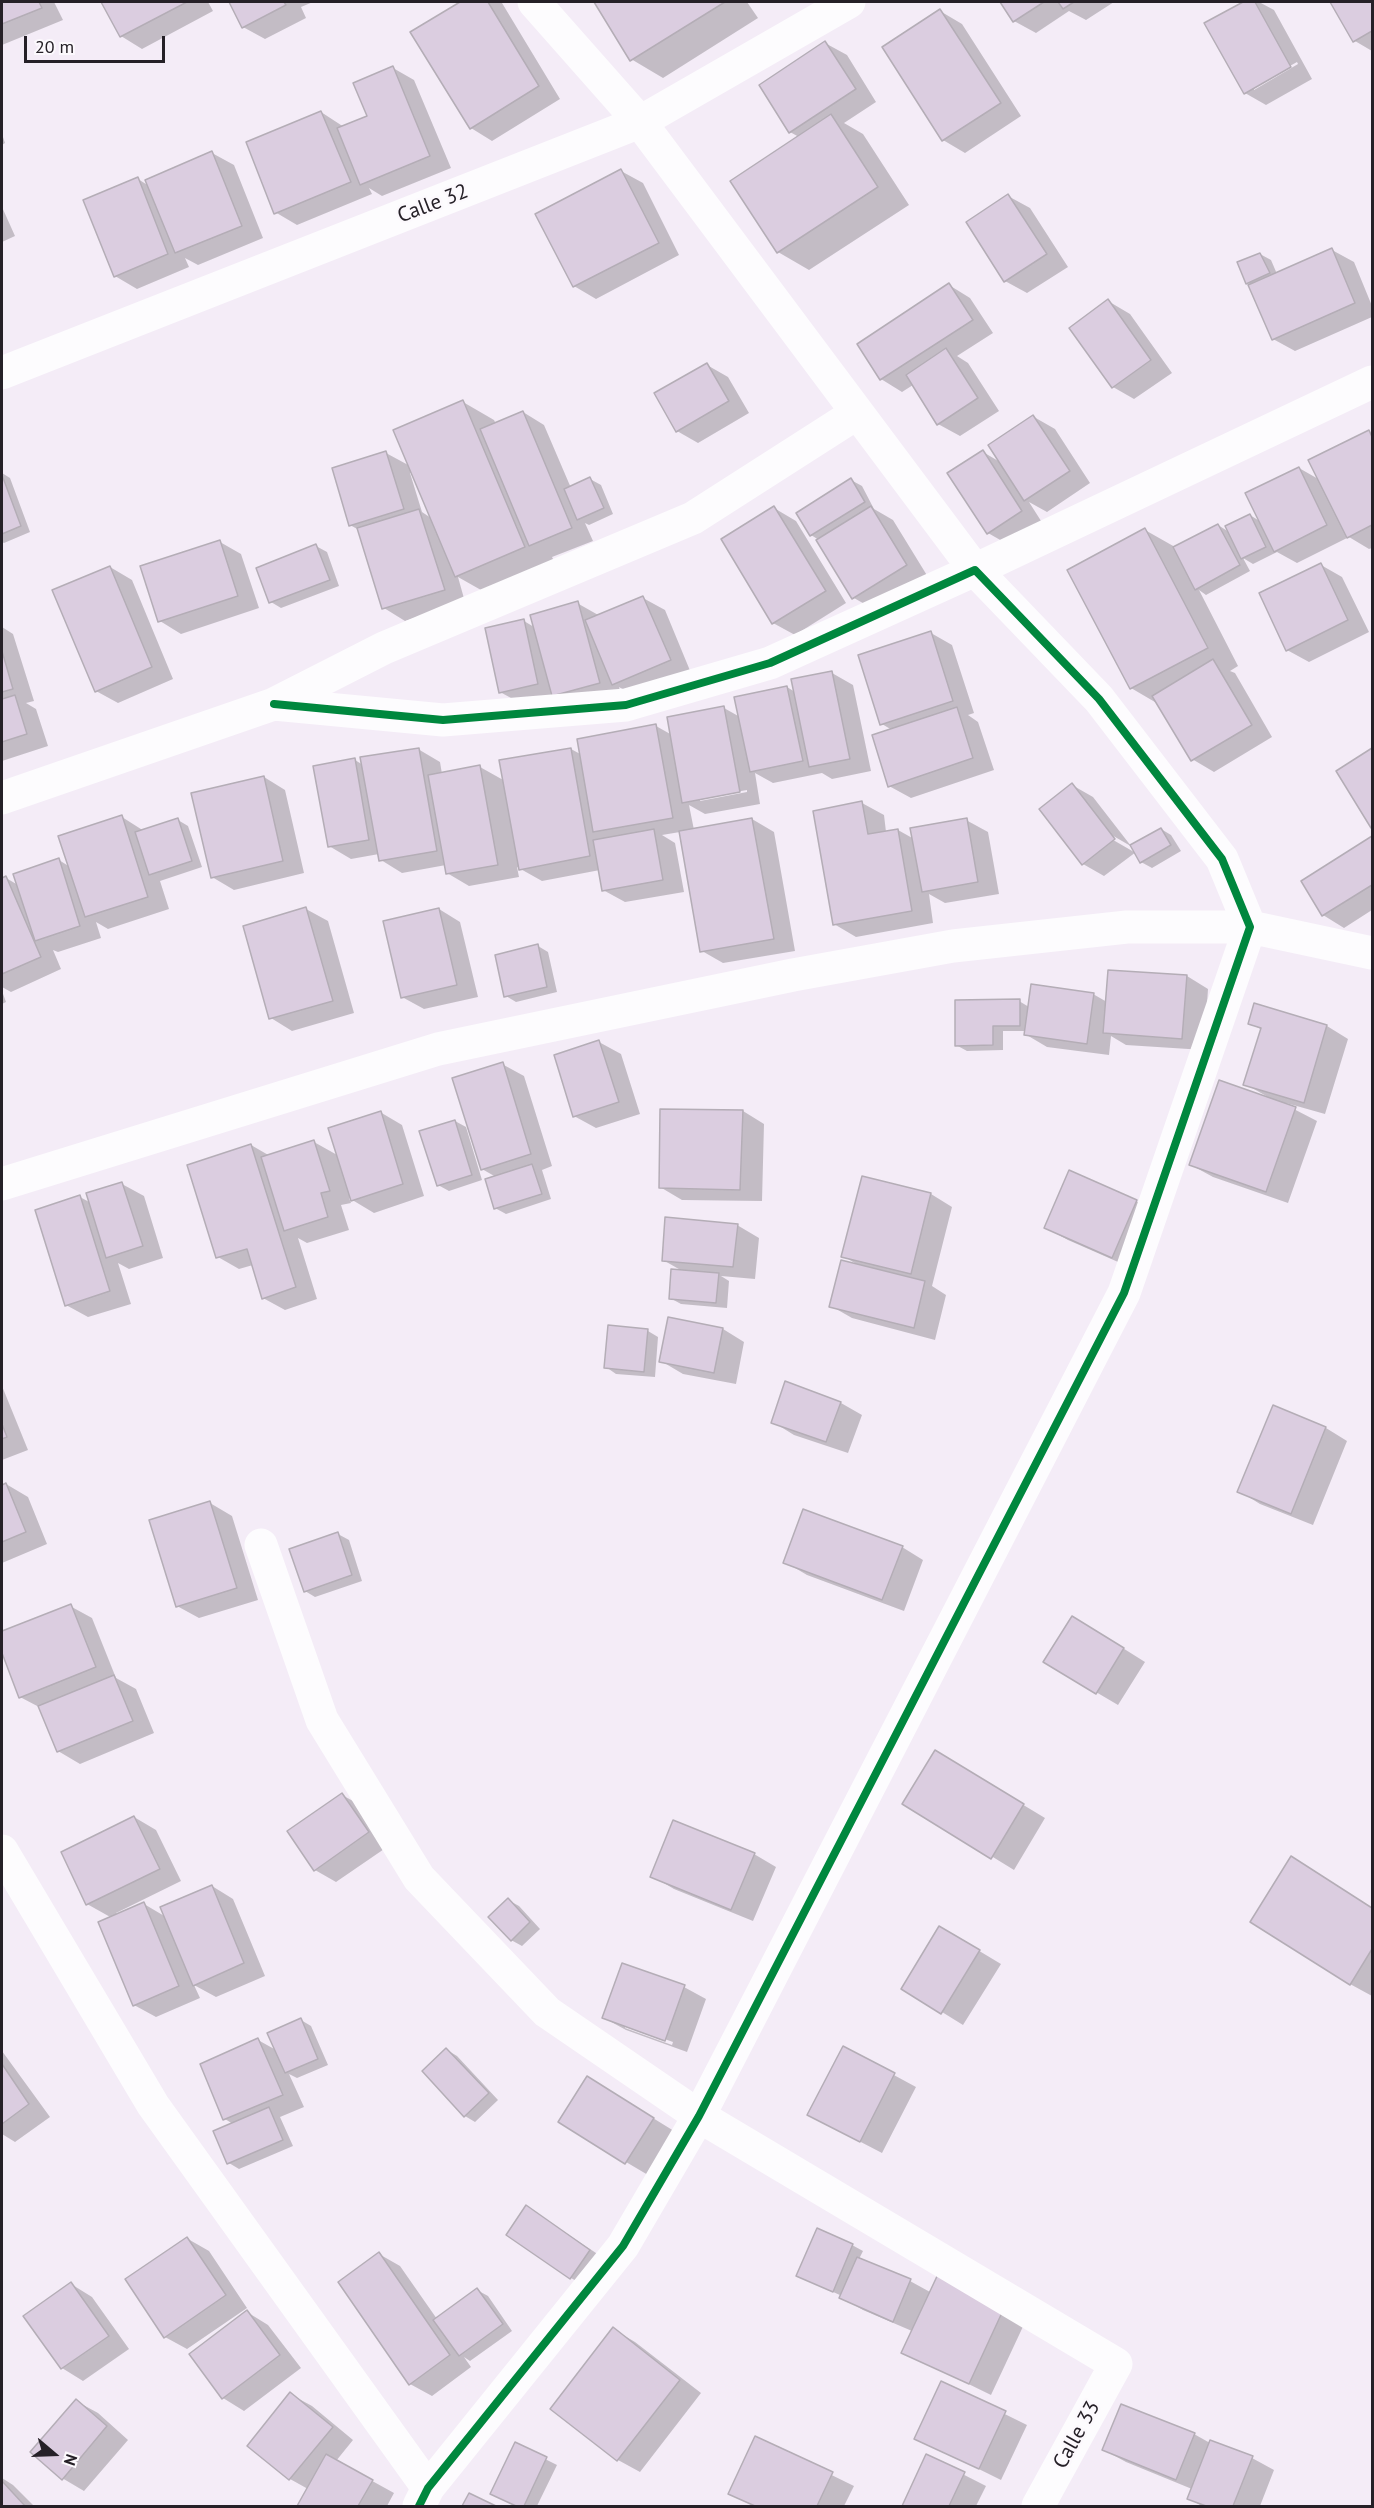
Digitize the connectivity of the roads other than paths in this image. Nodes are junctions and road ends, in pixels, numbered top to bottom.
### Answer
1 (534, 2) edge
2 (849, 2) edge
3 (640, 122) junction
4 (2, 373) edge
5 (1372, 382) edge
6 (857, 412) junction
7 (975, 570) junction
8 (273, 704) junction
9 (2, 798) edge
10 (1250, 927) junction
11 (1372, 953) edge
12 (2, 1184) edge
13 (261, 1545) dead end
14 (2, 1851) edge
15 (699, 2116) junction
16 (424, 2497) edge
17 (1038, 2506) edge

1 - 3 street
2 - 3 street, Calle 32
3 - 4 street, Calle 32
3 - 6 street
5 - 7 street
6 - 7 street
6 - 8 street
7 - 8 street
7 - 10 street
8 - 9 street
10 - 11 street
10 - 12 street
10 - 15 street
13 - 15 street
14 - 16 street
15 - 16 street
15 - 17 street, Calle 33

